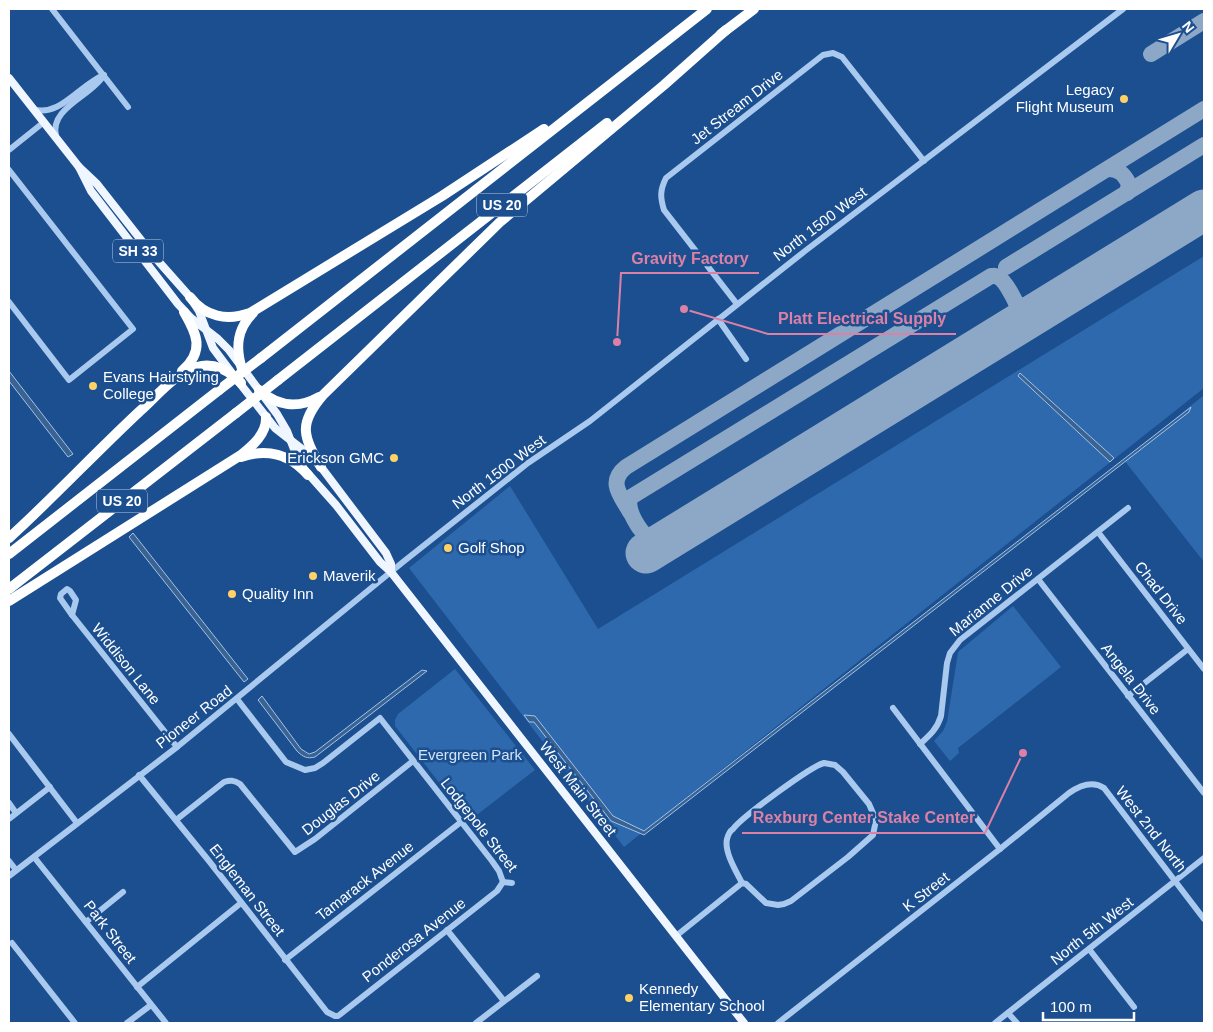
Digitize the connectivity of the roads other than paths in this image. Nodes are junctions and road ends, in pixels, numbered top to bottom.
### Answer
1 (52, 9) edge
2 (707, 9) edge
3 (754, 9) edge
4 (1123, 9) edge
5 (726, 30) junction
6 (104, 74) junction
7 (9, 78) edge
8 (603, 90) junction
9 (128, 107) dead end
10 (33, 109) junction
11 (44, 122) junction
12 (56, 137) junction
13 (9, 150) edge
14 (924, 161) junction
15 (79, 167) junction
16 (9, 170) edge
17 (190, 297) junction
18 (9, 302) edge
19 (737, 304) junction
20 (256, 310) junction
21 (184, 312) junction
22 (718, 319) junction
23 (206, 330) junction
24 (746, 359) dead end
25 (242, 368) junction
26 (241, 383) junction
27 (168, 385) junction
28 (259, 390) junction
29 (328, 390) junction
30 (266, 418) junction
31 (291, 441) junction
32 (233, 460) junction
33 (320, 467) junction
34 (308, 475) junction
35 (1128, 508) dead end
36 (1098, 532) junction
37 (9, 538) edge
38 (9, 554) edge
39 (392, 572) junction
40 (1038, 579) junction
41 (9, 590) edge
42 (9, 600) edge
43 (72, 615) dead end
44 (1188, 649) junction
45 (1204, 670) edge
46 (1128, 696) junction
47 (237, 699) junction
48 (892, 708) dead end
49 (9, 734) edge
50 (920, 744) junction
51 (177, 747) junction
52 (413, 761) junction
53 (139, 775) junction
54 (1091, 784) joint
55 (50, 787) junction
56 (1204, 793) edge
57 (9, 803) edge
58 (16, 813) junction
59 (9, 819) edge
60 (176, 820) junction
61 (461, 822) junction
62 (77, 823) junction
63 (1000, 849) junction
64 (34, 857) junction
65 (1204, 858) edge
66 (9, 861) edge
67 (16, 870) junction
68 (9, 876) edge
69 (1175, 881) junction
70 (503, 882) junction
71 (512, 883) dead end
72 (742, 883) junction
73 (123, 892) dead end
74 (241, 903) junction
75 (1204, 919) edge
76 (86, 922) junction
77 (447, 930) junction
78 (676, 936) junction
79 (12, 943) dead end
80 (1089, 949) junction
81 (285, 960) junction
82 (537, 976) dead end
83 (137, 987) junction
84 (504, 1001) junction
85 (151, 1005) junction
86 (1134, 1007) dead end
87 (1008, 1012) junction
88 (338, 1016) joint
89 (75, 1023) edge
90 (127, 1023) edge
91 (166, 1023) edge
92 (476, 1023) edge
93 (744, 1023) edge
94 (778, 1023) edge
95 (995, 1023) edge
96 (1017, 1023) edge

1 - 6 street
2 - 8 highway, US 20
3 - 5 highway, US 20
4 - 14 street, North 1500 West
5 - 29 highway, SH 33
5 - 41 highway, US 20, bridge
6 - 9 street
6 - 10 street
6 - 12 street
7 - 10 main road, West Main Street / SH 33
8 - 20 highway, SH 33
8 - 38 highway, US 20, bridge
10 - 11 main road, West Main Street / SH 33
11 - 12 main road, West Main Street / SH 33
11 - 13 street
12 - 15 main road, West Main Street / SH 33
14 - 19 street, North 1500 West
14 - 19 street, Jet Stream Drive
15 - 17 main road, West Main Street / SH 33
15 - 21 main road, West Main Street / SH 33
16 - 18 street
17 - 20 highway, SH 33
17 - 23 main road, West Main Street
19 - 22 street, North 1500 West
20 - 25 highway
21 - 23 main road, West Main Street / SH 33
21 - 27 highway
22 - 24 street
22 - 39 street, North 1500 West
23 - 25 main road, West Main Street / SH 33
23 - 26 main road, West Main Street
25 - 28 main road, West Main Street / SH 33
26 - 27 highway
26 - 30 main road, West Main Street
27 - 37 highway
28 - 29 highway, SH 33
28 - 31 main road, West Main Street
29 - 33 highway
30 - 31 main road, West Main Street
30 - 32 highway
31 - 33 main road, West Main Street
31 - 34 main road, West Main Street
32 - 34 highway
32 - 42 highway
33 - 39 main road, West Main Street
34 - 39 main road, West Main Street
35 - 36 street, Marianne Drive
36 - 40 street, Marianne Drive
36 - 44 street, Chad Drive
39 - 47 street, Pioneer Road
39 - 78 main road, West Main Street
40 - 46 street, Angela Drive
40 - 50 street, Marianne Drive
43 - 51 street, Widdison Lane
44 - 45 street, Chad Drive
44 - 46 street
46 - 56 street, Angela Drive
47 - 51 street, Pioneer Road
47 - 52 street, Lodgepole Street
48 - 50 street
49 - 55 street
50 - 63 street
51 - 53 street, Pioneer Road
52 - 60 street, Douglas Drive
52 - 61 street, Lodgepole Street
53 - 60 street, Engleman Street
53 - 62 street, Pioneer Road
54 - 63 street, K Street
54 - 69 street, West 2nd North
55 - 58 street
55 - 62 street
57 - 58 street
58 - 59 street
60 - 74 street, Engleman Street
61 - 70 street, Lodgepole Street
61 - 81 street, Tamarack Avenue
62 - 64 street, Pioneer Road
63 - 94 street, K Street
64 - 67 street, Pioneer Road
64 - 76 street, Park Street
65 - 69 street, North 5th West
66 - 67 street
67 - 68 street, Pioneer Road
69 - 75 street, West 2nd North
69 - 80 street, North 5th West
70 - 71 street, Lodgepole Street
70 - 77 street, Ponderosa Avenue
72 - 72 street
72 - 78 street
73 - 76 street
74 - 81 street, Engleman Street
74 - 83 street
76 - 83 street, Park Street
77 - 84 street
77 - 88 street, Ponderosa Avenue
78 - 93 main road, West Main Street
79 - 89 street
80 - 86 street
80 - 87 street, North 5th West
81 - 88 street, Engleman Street
82 - 84 street
83 - 85 street, Park Street
84 - 92 street
85 - 90 street
85 - 91 street, Park Street
87 - 95 street, North 5th West
87 - 96 street

